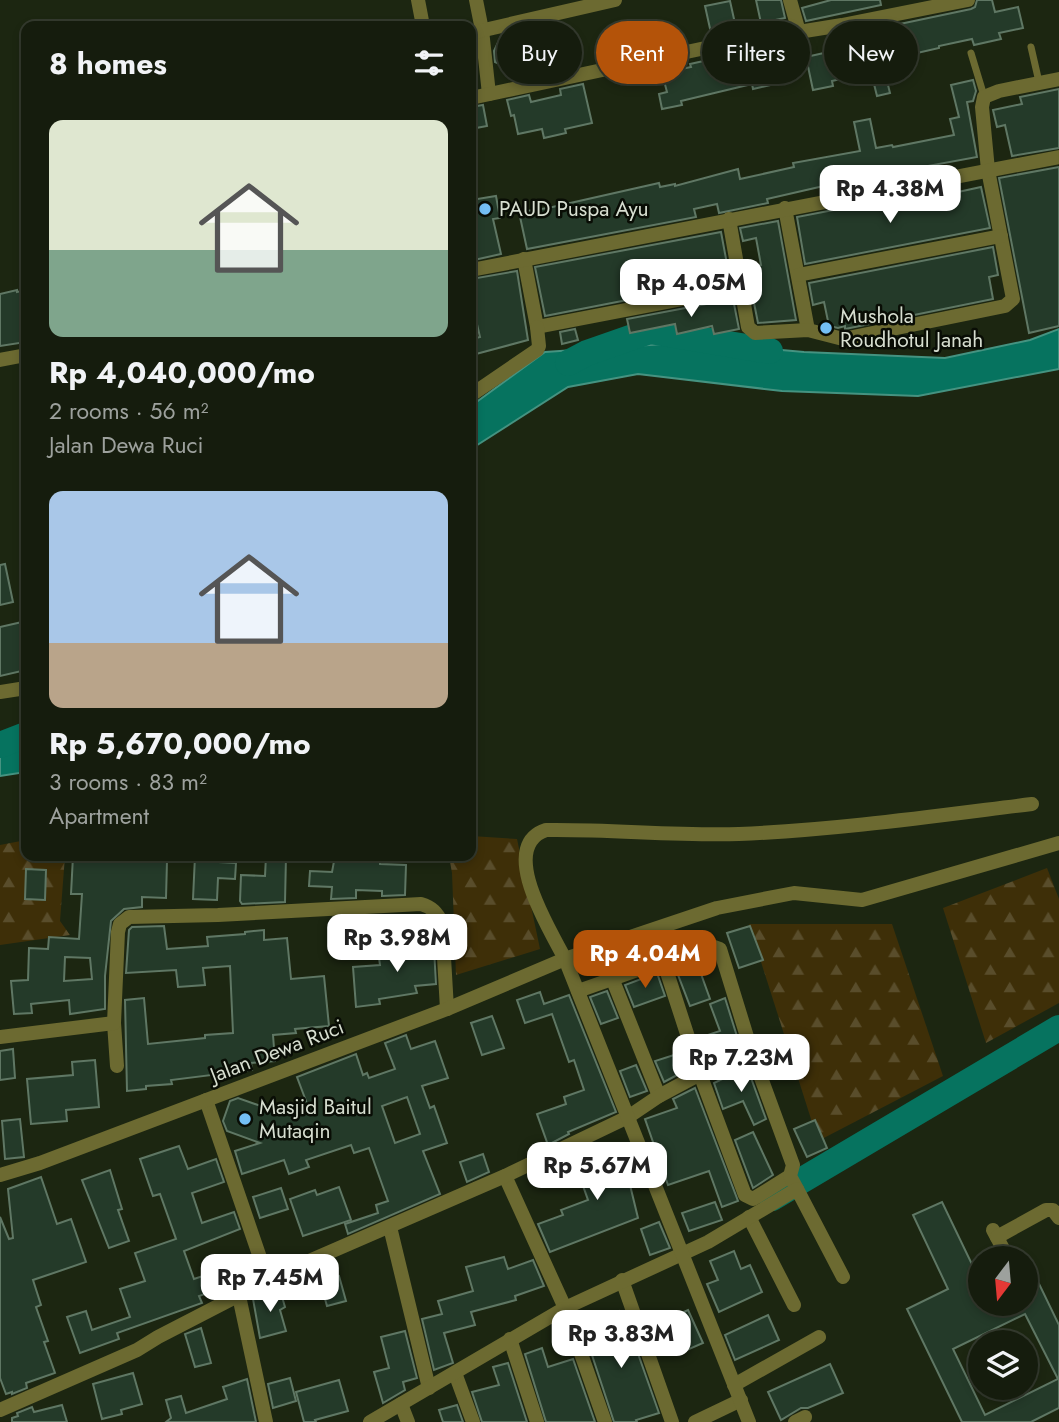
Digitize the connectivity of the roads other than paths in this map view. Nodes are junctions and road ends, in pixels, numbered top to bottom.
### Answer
1 (418, 0) edge
2 (476, 0) edge
3 (615, 0) edge
4 (790, 0) edge
5 (967, 0) edge
6 (422, 21) edge
7 (796, 21) edge
8 (810, 30) edge
9 (477, 31) edge
10 (1031, 47) dead end
11 (702, 49) edge
12 (971, 53) dead end
13 (1059, 79) edge
14 (1039, 83) junction
15 (489, 94) junction
16 (476, 97) edge
17 (984, 97) junction
18 (1059, 157) edge
19 (988, 170) junction
20 (785, 208) junction
21 (729, 219) junction
22 (1001, 236) junction
23 (524, 259) junction
24 (476, 269) edge
25 (798, 275) junction
26 (740, 288) junction
27 (537, 327) junction
28 (808, 330) junction
29 (21, 356) edge
30 (0, 360) edge
31 (476, 387) edge
32 (21, 689) edge
33 (0, 692) edge
34 (1032, 804) dead end
35 (1059, 843) edge
36 (565, 959) junction
37 (663, 960) junction
38 (612, 978) junction
39 (578, 990) junction
40 (447, 1009) junction
41 (114, 1023) junction
42 (0, 1037) edge
43 (752, 1053) junction
44 (117, 1066) dead end
45 (700, 1074) junction
46 (659, 1096) junction
47 (206, 1100) junction
48 (628, 1117) junction
49 (0, 1175) edge
50 (505, 1176) junction
51 (794, 1183) junction
52 (749, 1216) junction
53 (1059, 1218) edge
54 (390, 1227) junction
55 (1002, 1246) edge
56 (683, 1253) junction
57 (843, 1277) dead end
58 (268, 1280) junction
59 (622, 1280) junction
60 (239, 1296) junction
61 (794, 1305) dead end
62 (565, 1308) junction
63 (819, 1338) dead end
64 (510, 1339) junction
65 (455, 1373) junction
66 (734, 1385) junction
67 (429, 1388) junction
68 (741, 1400) junction
69 (401, 1404) junction
70 (0, 1410) edge
71 (267, 1422) edge
72 (370, 1422) edge
73 (408, 1422) edge
74 (473, 1422) edge
75 (537, 1422) edge
76 (605, 1422) edge
77 (672, 1422) edge
78 (695, 1422) edge
79 (749, 1422) edge

1 - 6 street
2 - 9 street
3 - 9 street
4 - 7 street
5 - 8 street
9 - 15 street
10 - 14 lane
11 - 15 street
12 - 17 lane
13 - 14 street
14 - 17 street
15 - 16 street
17 - 19 street
18 - 19 street
19 - 20 street
19 - 22 street
20 - 21 street
20 - 25 street
21 - 23 street
21 - 26 street
22 - 25 street
22 - 28 street
23 - 24 street
23 - 27 street
25 - 28 street
26 - 27 street
26 - 28 street
27 - 31 street
29 - 30 street
32 - 33 street
34 - 36 street
35 - 36 street, Jalan Dewa Ruci
36 - 39 street
36 - 40 street, Jalan Dewa Ruci
37 - 38 street
37 - 43 street
37 - 45 street
38 - 39 street
38 - 46 street
39 - 48 street
40 - 41 street
40 - 47 street, Jalan Dewa Ruci
41 - 42 street
41 - 44 street
43 - 45 street
43 - 51 street
45 - 46 street
45 - 51 street
46 - 48 street
47 - 49 street, Jalan Dewa Ruci
47 - 58 street
48 - 50 street
48 - 56 street
50 - 54 street
50 - 62 street
51 - 52 street
51 - 57 street
52 - 56 street
52 - 61 street
53 - 55 street
54 - 58 street
54 - 67 street
56 - 59 street
56 - 66 street
58 - 60 street
59 - 62 street
59 - 77 street
60 - 70 street
60 - 71 street
62 - 64 street
62 - 76 street
63 - 66 street
64 - 65 street
64 - 75 street
65 - 67 street
65 - 74 street
66 - 68 street
67 - 69 street
68 - 78 street
68 - 79 street
69 - 72 street
69 - 73 street

